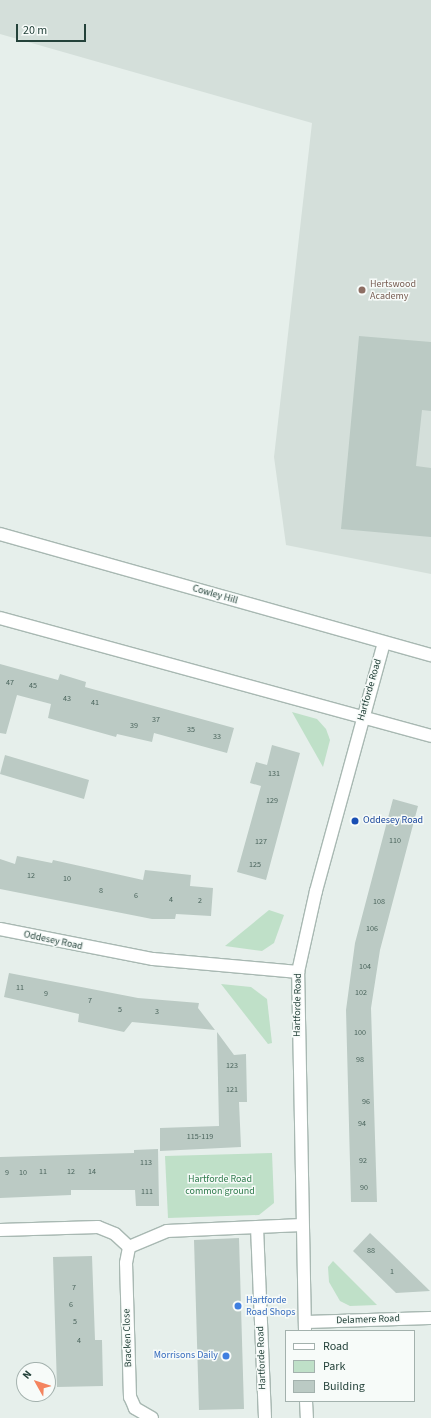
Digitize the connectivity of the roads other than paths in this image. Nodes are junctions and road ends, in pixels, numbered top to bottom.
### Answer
1 (0, 534) edge
2 (0, 618) edge
3 (384, 643) junction
4 (431, 654) edge
5 (362, 718) junction
6 (431, 736) edge
7 (0, 928) edge
8 (298, 972) junction
9 (302, 1225) junction
10 (257, 1227) junction
11 (0, 1230) edge
12 (129, 1247) junction
13 (431, 1318) edge
14 (305, 1326) edge
15 (306, 1402) edge
16 (152, 1418) edge
17 (253, 1418) edge
18 (265, 1418) edge
19 (307, 1418) edge

1 - 3 street, Cowley Hill
2 - 5 street
3 - 4 street, Cowley Hill
3 - 5 street, Hartforde Road
5 - 6 street
5 - 8 street, Hartforde Road
7 - 8 street, Oddesey Road
8 - 9 street, Hartforde Road
9 - 10 street
9 - 14 street, Hartforde Road
10 - 12 street
10 - 18 street, Hartforde Road
11 - 12 street
12 - 16 street, Bracken Close
13 - 14 street, Delamere Road
15 - 19 street
17 - 18 street

